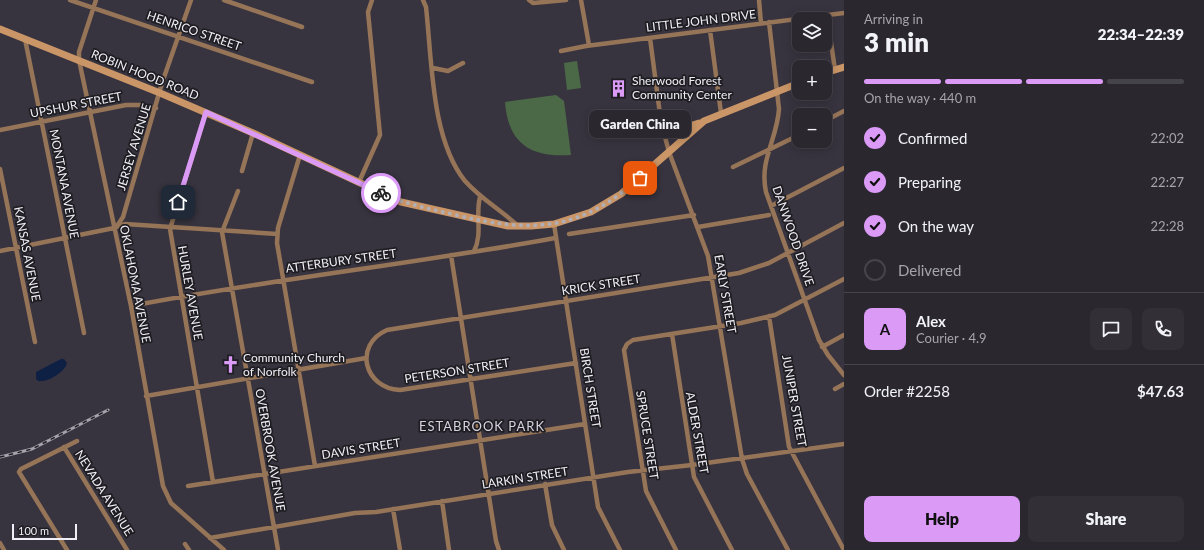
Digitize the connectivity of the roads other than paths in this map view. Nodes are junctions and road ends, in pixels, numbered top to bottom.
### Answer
1 (70, 0) edge
2 (96, 0) edge
3 (191, 0) edge
4 (224, 0) edge
5 (372, 0) edge
6 (423, 0) edge
7 (529, 0) edge
8 (566, 0) edge
9 (581, 0) edge
10 (759, 0) edge
11 (93, 8) junction
12 (844, 13) edge
13 (832, 14) edge
14 (792, 19) edge
15 (769, 22) junction
16 (761, 23) junction
17 (302, 27) dead end
18 (0, 29) edge
19 (710, 30) junction
20 (178, 37) junction
21 (650, 38) junction
22 (25, 39) junction
23 (589, 46) junction
24 (832, 49) edge
25 (561, 52) dead end
26 (79, 60) junction
27 (464, 63) dead end
28 (844, 67) edge
29 (433, 68) junction
30 (835, 70) junction
31 (832, 71) edge
32 (312, 82) dead end
33 (792, 86) edge
34 (777, 92) junction
35 (160, 93) junction
36 (156, 108) junction
37 (844, 111) edge
38 (90, 112) junction
39 (206, 112) junction
40 (721, 113) junction
41 (832, 117) edge
42 (704, 121) junction
43 (42, 122) junction
44 (0, 130) edge
45 (254, 133) junction
46 (664, 134) junction
47 (792, 139) edge
48 (768, 151) junction
49 (669, 152) junction
50 (300, 155) junction
51 (733, 167) dead end
52 (844, 168) edge
53 (0, 169) edge
54 (242, 171) dead end
55 (359, 182) junction
56 (238, 191) dead end
57 (480, 196) junction
58 (771, 206) junction
59 (694, 215) junction
60 (769, 215) dead end
61 (478, 220) junction
62 (554, 224) junction
63 (844, 224) edge
64 (518, 226) junction
65 (170, 227) junction
66 (698, 227) junction
67 (114, 228) junction
68 (222, 230) junction
69 (277, 234) junction
70 (569, 234) dead end
71 (555, 238) junction
72 (65, 239) junction
73 (16, 248) junction
74 (0, 251) edge
75 (474, 252) junction
76 (788, 253) junction
77 (451, 255) junction
78 (712, 277) junction
79 (844, 279) edge
80 (283, 280) junction
81 (231, 288) junction
82 (181, 297) junction
83 (805, 300) junction
84 (566, 301) junction
85 (130, 306) junction
86 (770, 316) junction
87 (461, 317) junction
88 (720, 326) junction
89 (84, 333) dead end
90 (672, 334) junction
91 (844, 335) edge
92 (34, 342) dead end
93 (822, 347) junction
94 (366, 358) junction
95 (576, 363) junction
96 (298, 369) junction
97 (844, 375) edge
98 (247, 378) junction
99 (470, 380) junction
100 (844, 384) edge
101 (197, 387) junction
102 (835, 389) dead end
103 (146, 396) junction
104 (586, 424) junction
105 (480, 440) junction
106 (77, 441) dead end
107 (844, 444) edge
108 (64, 447) junction
109 (792, 453) junction
110 (742, 459) junction
111 (692, 465) junction
112 (315, 466) junction
113 (643, 470) junction
114 (264, 474) junction
115 (594, 477) junction
116 (213, 482) junction
117 (545, 484) junction
118 (188, 486) dead end
119 (488, 494) junction
120 (442, 501) junction
121 (393, 509) junction
122 (273, 526) junction
123 (210, 538) junction
124 (0, 543) edge
125 (185, 544) dead end
126 (4, 550) edge
127 (66, 550) edge
128 (127, 550) edge
129 (189, 550) edge
130 (224, 550) edge
131 (278, 550) edge
132 (400, 550) edge
133 (449, 550) edge
134 (499, 550) edge
135 (564, 550) edge
136 (620, 550) edge
137 (676, 550) edge
138 (732, 550) edge
139 (788, 550) edge
140 (844, 550) edge

1 - 11 street, HENRICO STREET
2 - 11 street, OKLAHOMA AVENUE
3 - 20 street, JERSEY AVENUE
4 - 17 street
5 - 55 street
6 - 29 street
7 - 8 street
9 - 23 street
10 - 16 street
11 - 20 street, HENRICO STREET
11 - 26 street, OKLAHOMA AVENUE
12 - 13 street, LITTLE JOHN DRIVE
14 - 15 street, LITTLE JOHN DRIVE
15 - 16 street, LITTLE JOHN DRIVE
15 - 34 street, DANWOOD DRIVE
16 - 19 street, LITTLE JOHN DRIVE
18 - 22 street, ROBIN HOOD ROAD
19 - 21 street, LITTLE JOHN DRIVE
19 - 40 street
20 - 32 street, HENRICO STREET
20 - 35 street, JERSEY AVENUE
21 - 23 street, LITTLE JOHN DRIVE
21 - 46 street, EARLY STREET
22 - 26 street, ROBIN HOOD ROAD
22 - 43 street, MONTANA AVENUE
23 - 25 street, LITTLE JOHN DRIVE
24 - 30 street
26 - 35 street, ROBIN HOOD ROAD
26 - 38 street, OKLAHOMA AVENUE
27 - 29 street
28 - 30 street
29 - 57 street
30 - 31 street
33 - 34 street, ROBIN HOOD ROAD
34 - 40 street, ROBIN HOOD ROAD
34 - 48 street, DANWOOD DRIVE
35 - 36 street, JERSEY AVENUE
35 - 39 street, ROBIN HOOD ROAD
36 - 38 street, UPSHUR STREET
36 - 67 street, JERSEY AVENUE
37 - 41 street
38 - 43 street, UPSHUR STREET
38 - 67 street, OKLAHOMA AVENUE
39 - 45 street, ROBIN HOOD ROAD
39 - 65 street, HURLEY AVENUE
40 - 42 street, ROBIN HOOD ROAD
42 - 46 street
42 - 49 street, ROBIN HOOD ROAD
43 - 44 street, UPSHUR STREET
43 - 72 street, MONTANA AVENUE
45 - 50 street, ROBIN HOOD ROAD
45 - 54 street
46 - 49 street, EARLY STREET
47 - 48 street
48 - 51 street
48 - 58 street, DANWOOD DRIVE
49 - 59 street, EARLY STREET
49 - 62 street, ROBIN HOOD ROAD
50 - 55 street, ROBIN HOOD ROAD
50 - 69 street
52 - 58 street
53 - 73 street, KANSAS AVENUE
55 - 61 street, ROBIN HOOD ROAD
56 - 68 street
57 - 61 street
57 - 64 street
58 - 76 street, DANWOOD DRIVE
59 - 66 street, EARLY STREET
59 - 70 street
60 - 66 street
61 - 64 street, ROBIN HOOD ROAD
61 - 75 street
62 - 64 street, ROBIN HOOD ROAD
62 - 71 street, BIRCH STREET
63 - 76 street, KRICK STREET
65 - 67 street
65 - 68 street
65 - 82 street, HURLEY AVENUE
66 - 78 street, EARLY STREET
67 - 72 street
67 - 85 street, OKLAHOMA AVENUE
68 - 69 street
68 - 81 street, OVERBROOK AVENUE
69 - 80 street
71 - 75 street, ATTERBURY STREET
71 - 84 street, BIRCH STREET
72 - 73 street
72 - 89 street, MONTANA AVENUE
73 - 74 street
73 - 92 street, KANSAS AVENUE
75 - 77 street, ATTERBURY STREET
76 - 78 street, KRICK STREET
76 - 83 street, DANWOOD DRIVE
77 - 80 street, ATTERBURY STREET
77 - 87 street
78 - 84 street, KRICK STREET
78 - 88 street, EARLY STREET
79 - 83 street, SPRUCE STREET
80 - 81 street, ATTERBURY STREET
80 - 96 street
81 - 82 street, ATTERBURY STREET
81 - 98 street, OVERBROOK AVENUE
82 - 85 street, ATTERBURY STREET
82 - 101 street, HURLEY AVENUE
83 - 86 street, SPRUCE STREET
83 - 93 street, DANWOOD DRIVE
84 - 87 street, KRICK STREET
84 - 95 street, BIRCH STREET
85 - 103 street, OKLAHOMA AVENUE
86 - 88 street, SPRUCE STREET
86 - 109 street, JUNIPER STREET
87 - 94 street, KRICK STREET
87 - 99 street
88 - 90 street, SPRUCE STREET
88 - 110 street, EARLY STREET
90 - 111 street, ALDER STREET
90 - 113 street, SPRUCE STREET
91 - 93 street
93 - 97 street, DANWOOD DRIVE
94 - 96 street
94 - 99 street, PETERSON STREET
95 - 99 street, PETERSON STREET
95 - 104 street, BIRCH STREET
96 - 98 street
96 - 112 street
98 - 101 street
98 - 114 street, OVERBROOK AVENUE
99 - 105 street
100 - 102 street
101 - 103 street
101 - 116 street, HURLEY AVENUE
103 - 123 street, OKLAHOMA AVENUE
104 - 105 street, DAVIS STREET
104 - 115 street, BIRCH STREET
105 - 112 street, DAVIS STREET
105 - 119 street
106 - 108 street
107 - 109 street, LARKIN STREET
108 - 127 street
108 - 128 street, NEVADA AVENUE
109 - 110 street, LARKIN STREET
109 - 140 street, JUNIPER STREET
110 - 111 street, LARKIN STREET
110 - 139 street, EARLY STREET
111 - 113 street, LARKIN STREET
111 - 138 street, ALDER STREET
112 - 114 street, DAVIS STREET
113 - 115 street, LARKIN STREET
113 - 137 street, SPRUCE STREET
114 - 116 street, DAVIS STREET
114 - 122 street, OVERBROOK AVENUE
115 - 117 street, LARKIN STREET
115 - 136 street, BIRCH STREET
116 - 118 street, DAVIS STREET
117 - 119 street, LARKIN STREET
117 - 135 street
119 - 120 street, LARKIN STREET
119 - 134 street
120 - 121 street, LARKIN STREET
120 - 133 street
121 - 122 street, LARKIN STREET
121 - 132 street
122 - 123 street, LARKIN STREET
122 - 131 street, OVERBROOK AVENUE
123 - 130 street, OKLAHOMA AVENUE
124 - 126 street
125 - 129 street

